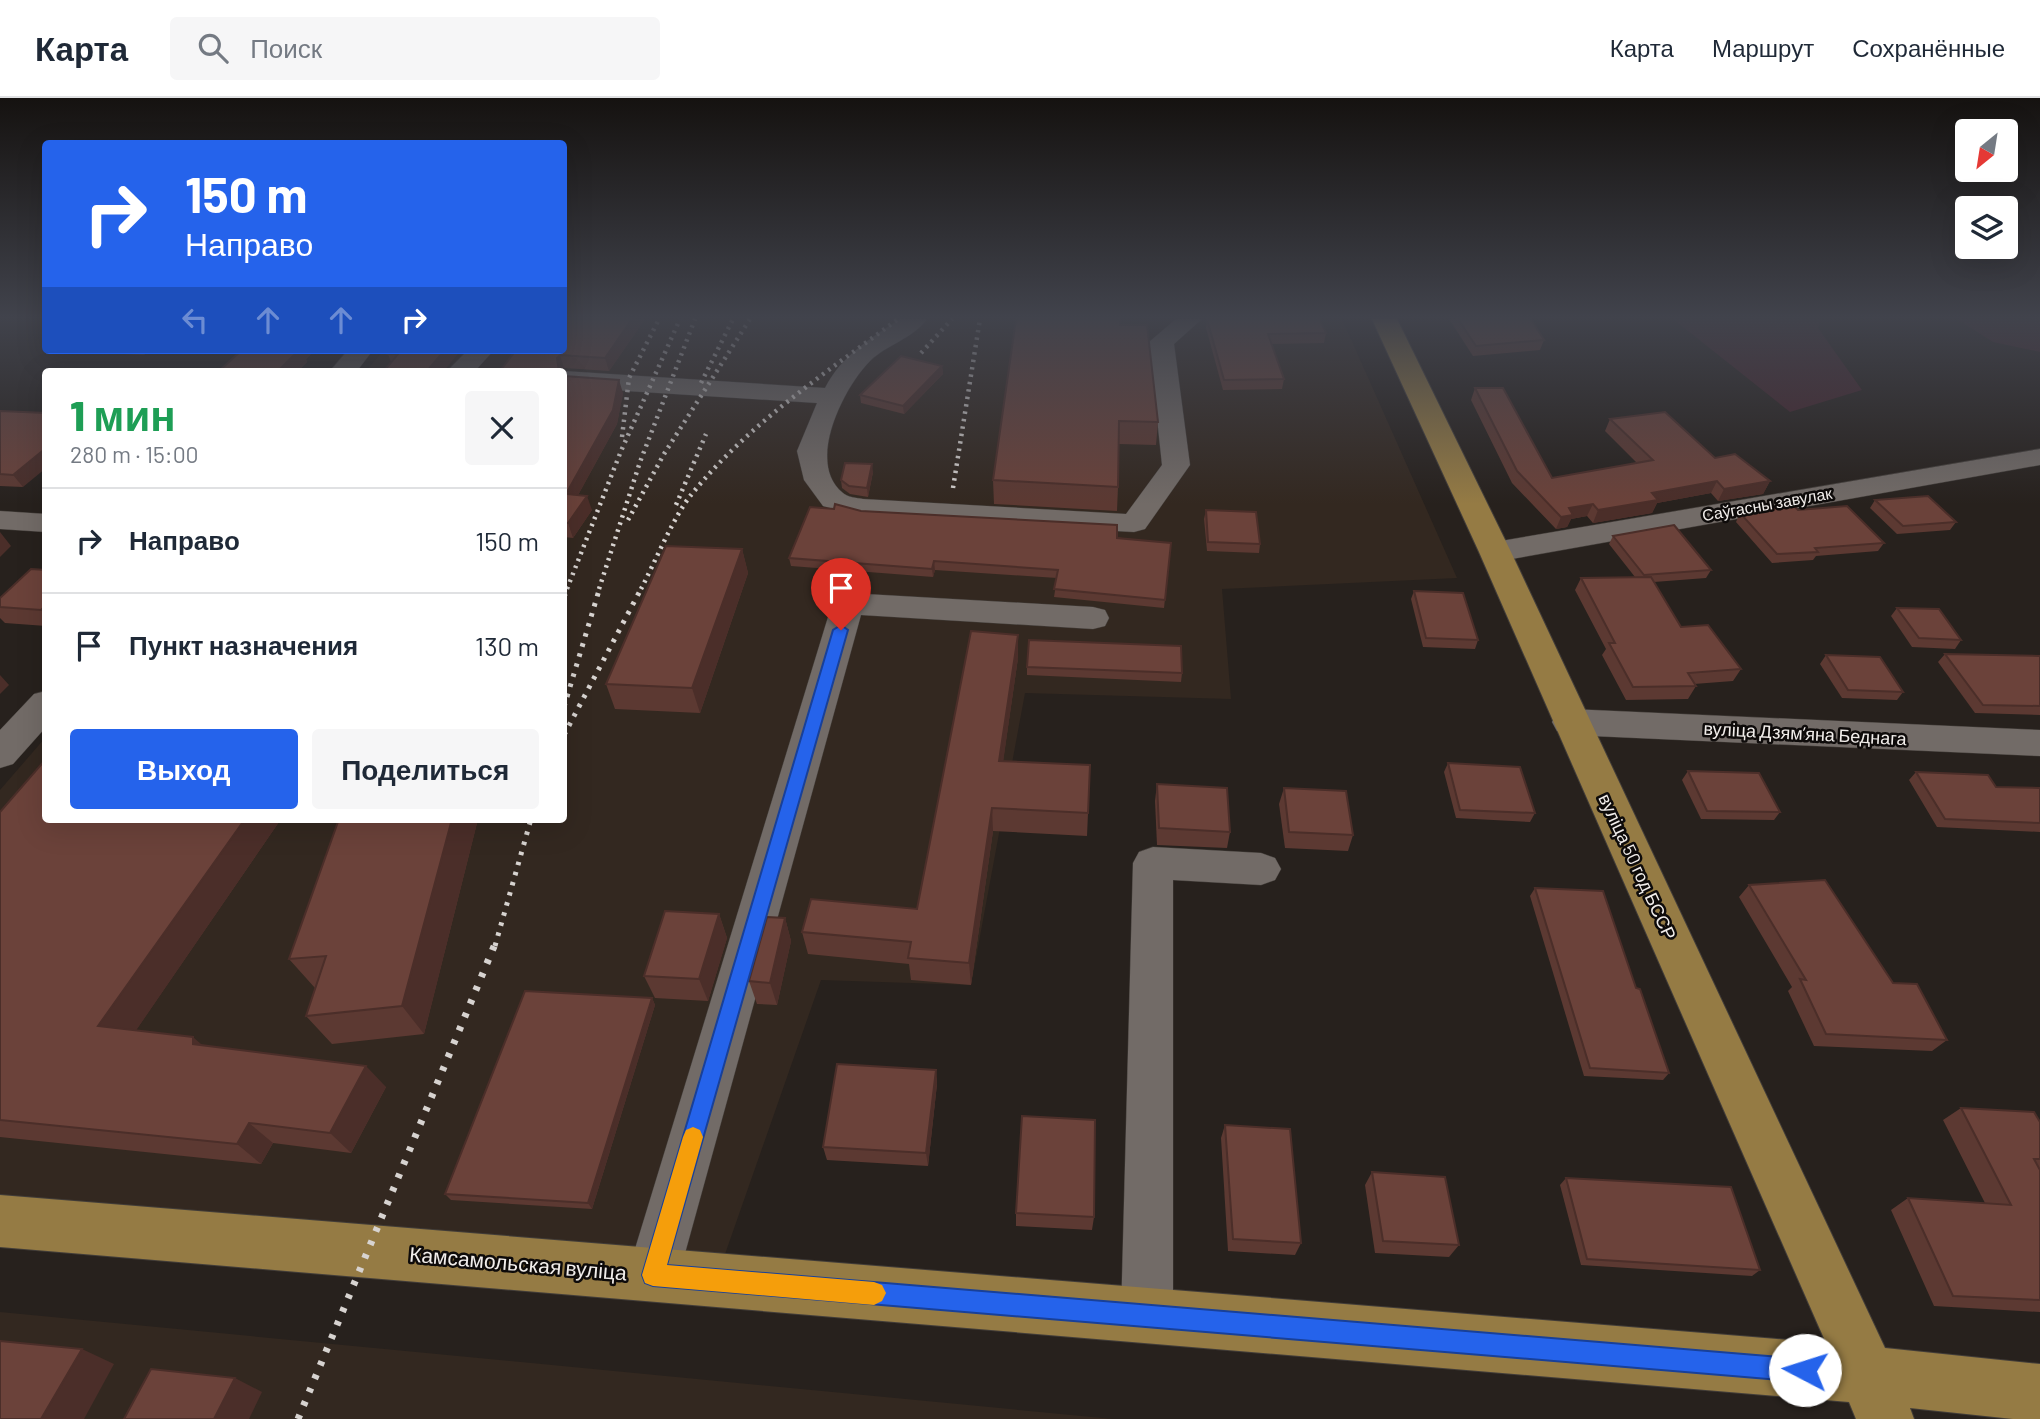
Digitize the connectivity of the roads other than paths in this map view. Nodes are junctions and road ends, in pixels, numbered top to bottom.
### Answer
1 (590, 381) edge
2 (842, 381) edge
3 (1166, 381) edge
4 (1413, 381) edge
5 (834, 396) junction
6 (2040, 457) edge
7 (0, 520) edge
8 (42, 523) edge
9 (1494, 552) junction
10 (1093, 618) dead end
11 (42, 707) edge
12 (1570, 722) junction
13 (2040, 743) edge
14 (0, 754) edge
15 (1261, 869) dead end
16 (0, 1221) edge
17 (653, 1275) junction
18 (1147, 1316) junction
19 (2040, 1393) edge
20 (1877, 1397) edge

1 - 5 street
2 - 5 street
3 - 5 street
4 - 9 main road, вуліца 50 год БССР
6 - 9 street, Саўгасны завулак
7 - 8 street
9 - 12 main road, вуліца 50 год БССР
10 - 17 street
11 - 14 street
12 - 13 street, вуліца Дзямʼяна Беднага
12 - 20 main road, вуліца 50 год БССР
15 - 18 street
16 - 17 main road, Камсамольская вуліца
17 - 18 main road, Камсамольская вуліца
18 - 20 main road, Камсамольская вуліца
19 - 20 main road, Камсамольская вуліца

